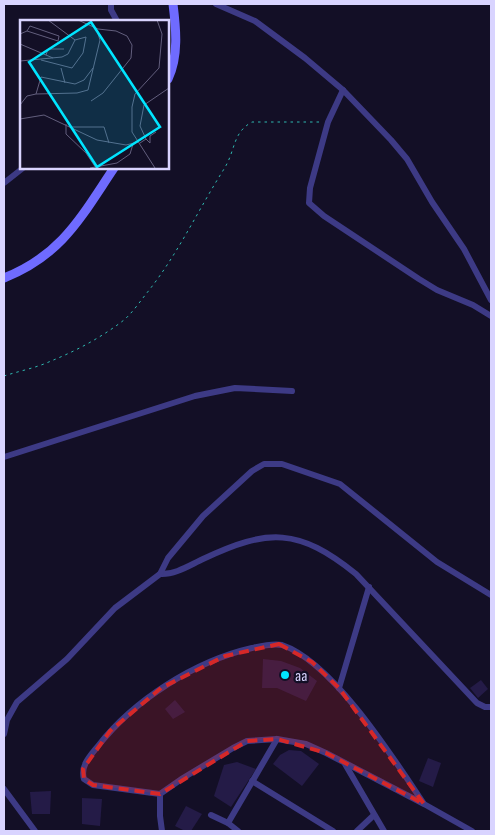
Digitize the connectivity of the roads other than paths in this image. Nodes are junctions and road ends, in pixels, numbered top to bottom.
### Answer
1 (111, 4) edge
2 (173, 4) edge
3 (216, 4) edge
4 (116, 20) edge
5 (169, 77) edge
6 (343, 90) junction
7 (22, 169) edge
8 (113, 169) edge
9 (4, 183) edge
10 (4, 278) edge
11 (491, 300) edge
12 (491, 316) edge
13 (292, 390) dead end
14 (4, 457) edge
15 (160, 574) junction
16 (369, 587) junction
17 (491, 595) edge
18 (339, 688) junction
19 (491, 707) edge
20 (4, 734) edge
21 (277, 739) junction
22 (344, 763) junction
23 (252, 781) junction
24 (4, 789) edge
25 (160, 794) junction
26 (424, 804) junction
27 (211, 815) dead end
28 (374, 815) junction
29 (228, 822) junction
30 (35, 831) edge
31 (162, 831) edge
32 (238, 831) edge
33 (333, 831) edge
34 (357, 831) edge
35 (384, 831) edge
36 (472, 831) edge

1 - 4 street
2 - 5 main road
3 - 6 street
6 - 11 street
6 - 12 street
7 - 9 street
8 - 10 main road
13 - 14 street
15 - 16 street
15 - 17 street
15 - 20 street
16 - 18 street
16 - 19 street
18 - 25 street
18 - 26 street
21 - 22 street
21 - 23 street
21 - 25 street
22 - 26 street
22 - 28 street
23 - 29 street
23 - 33 street
24 - 30 street
25 - 31 street
26 - 36 street
27 - 29 street
28 - 34 street
28 - 35 street
29 - 32 street

